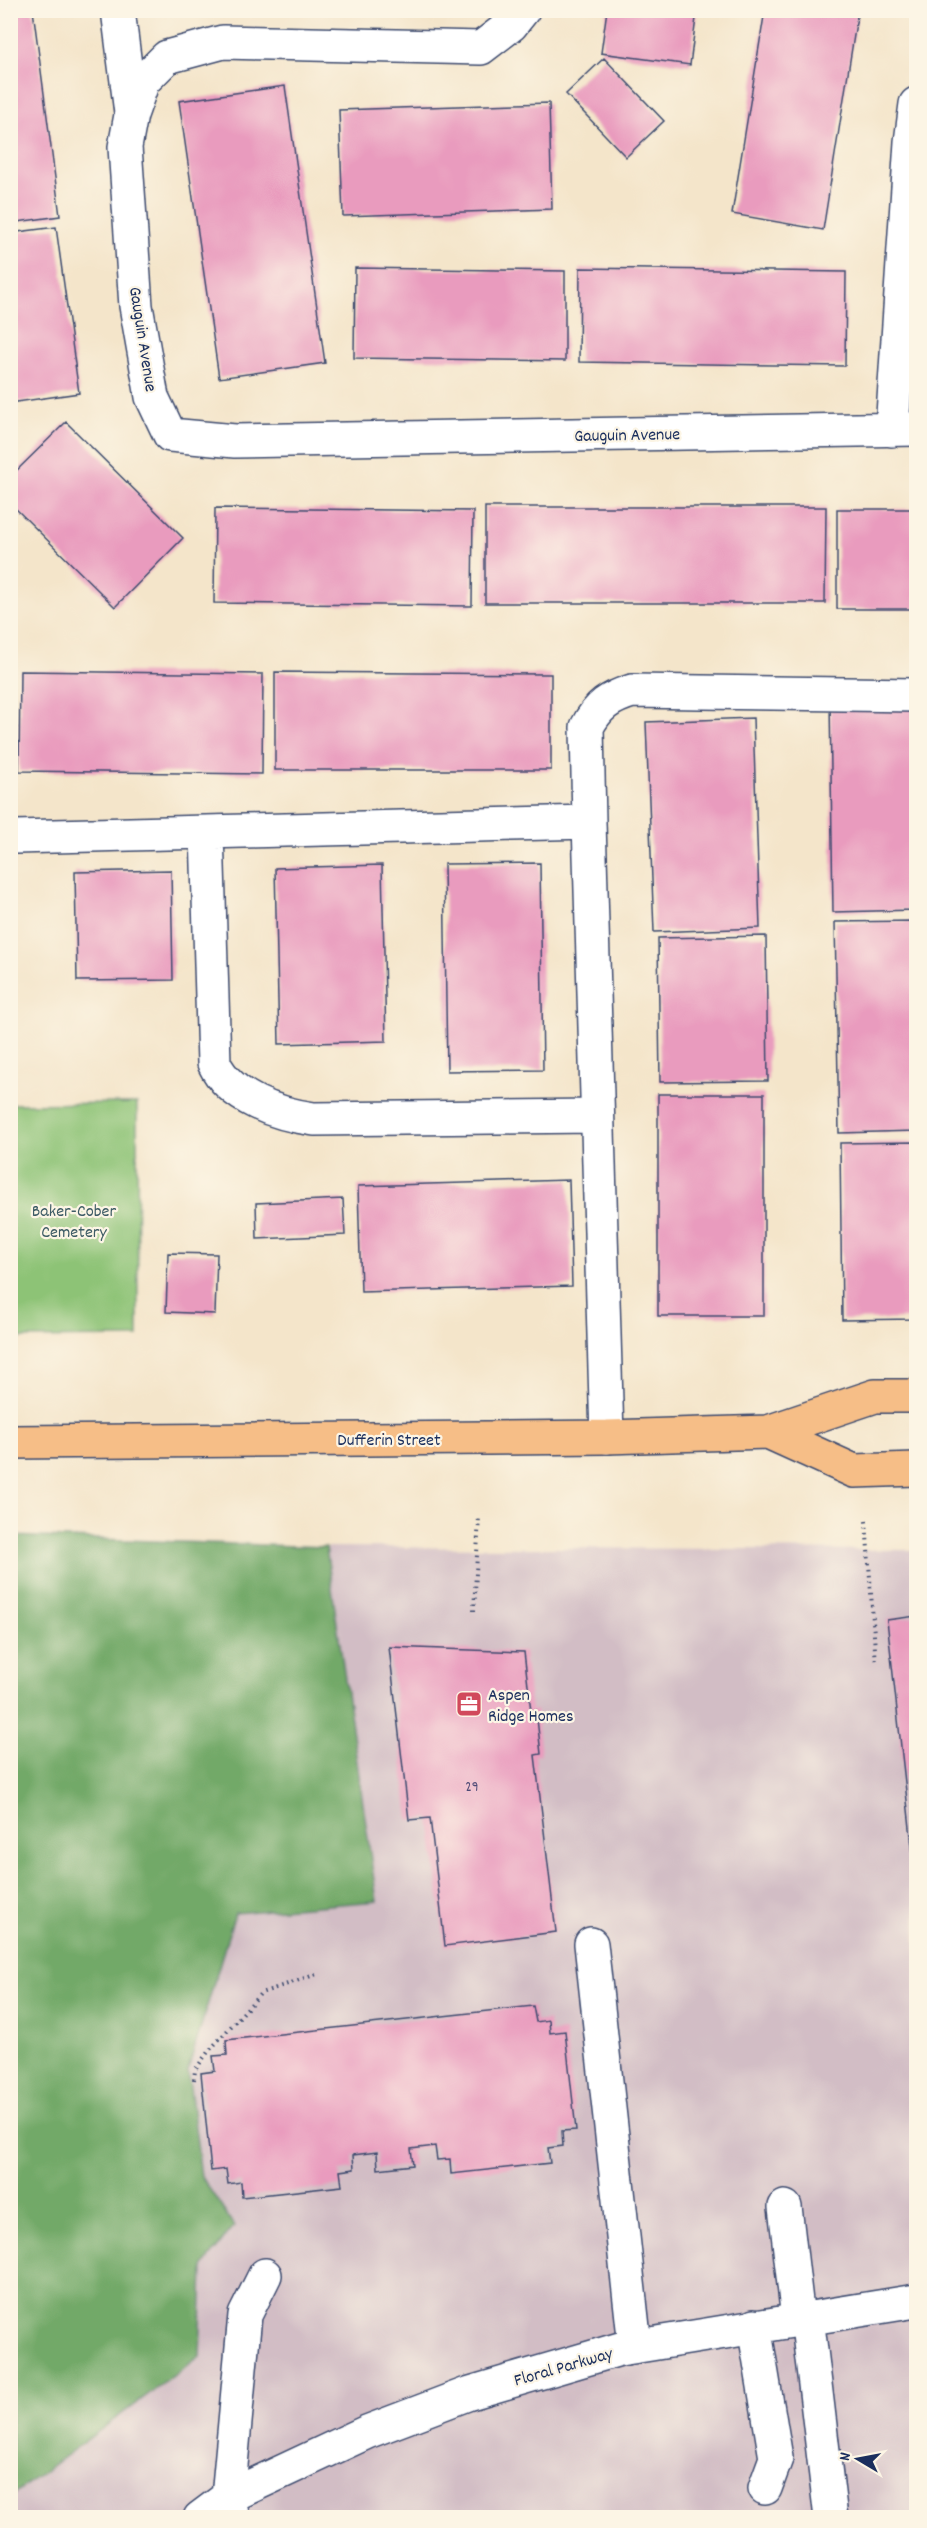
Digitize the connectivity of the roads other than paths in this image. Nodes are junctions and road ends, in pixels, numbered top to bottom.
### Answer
1 (117, 10) edge
2 (524, 10) edge
3 (916, 104) edge
4 (131, 116) junction
5 (904, 429) edge
6 (916, 695) edge
7 (589, 822) junction
8 (207, 832) junction
9 (16, 837) dead end
10 (597, 1116) junction
11 (916, 1396) edge
12 (768, 1432) junction
13 (607, 1437) junction
14 (10, 1442) edge
15 (916, 1469) edge
16 (591, 1944) dead end
17 (785, 2208) dead end
18 (265, 2275) dead end
19 (916, 2301) edge
20 (802, 2318) junction
21 (754, 2326) junction
22 (635, 2346) junction
23 (765, 2488) dead end
24 (230, 2507) edge
25 (200, 2517) edge
26 (831, 2517) edge

1 - 4 street
2 - 4 street, Gauguin Avenue
3 - 5 street
4 - 5 street, Gauguin Avenue
6 - 7 street
7 - 8 street
7 - 10 street
8 - 9 street
8 - 10 street
10 - 13 street
11 - 12 main road, Dufferin Street
12 - 13 main road, Dufferin Street
12 - 15 main road, Dufferin Street
13 - 14 main road, Dufferin Street
16 - 22 street
17 - 20 street
18 - 24 street
19 - 20 street, Floral Parkway
20 - 21 street, Floral Parkway
20 - 26 street
21 - 22 street, Floral Parkway
21 - 23 street
22 - 24 street, Floral Parkway
24 - 25 street, Floral Parkway

